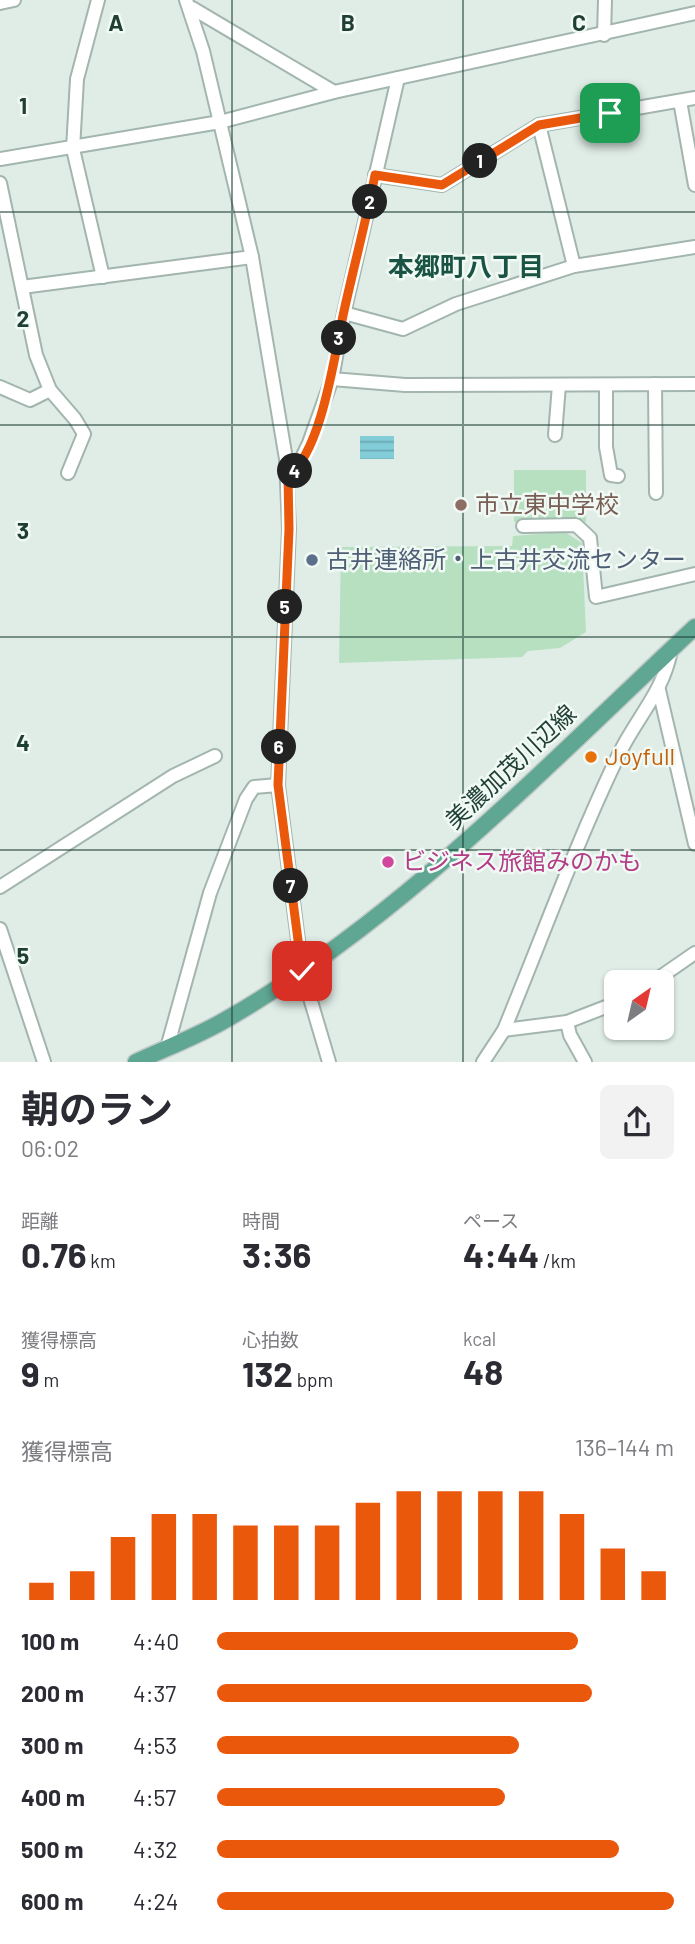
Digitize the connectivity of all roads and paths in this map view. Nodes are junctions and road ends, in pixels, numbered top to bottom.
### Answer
1 (14, 0) edge
2 (98, 0) edge
3 (605, 0) edge
4 (0, 3) edge
5 (189, 4) edge
6 (695, 13) edge
7 (604, 35) junction
8 (398, 78) junction
9 (334, 92) junction
10 (695, 98) edge
11 (680, 101) junction
12 (220, 122) junction
13 (539, 125) junction
14 (73, 149) junction
15 (0, 159) edge
16 (375, 175) junction
17 (0, 183) edge
18 (695, 185) edge
19 (695, 247) edge
20 (252, 257) junction
21 (574, 266) junction
22 (103, 277) junction
23 (22, 287) junction
24 (344, 313) junction
25 (332, 379) junction
26 (655, 384) junction
27 (695, 384) edge
28 (559, 385) junction
29 (606, 385) junction
30 (0, 387) edge
31 (50, 390) junction
32 (555, 435) dead end
33 (68, 473) dead end
34 (288, 476) junction
35 (618, 476) dead end
36 (656, 493) dead end
37 (523, 526) dead end
38 (695, 574) edge
39 (695, 627) edge
40 (671, 650) junction
41 (659, 690) junction
42 (215, 755) dead end
43 (689, 782) edge
44 (278, 785) junction
45 (695, 844) edge
46 (0, 887) edge
47 (0, 929) edge
48 (695, 953) edge
49 (670, 970) edge
50 (302, 971) junction
51 (604, 1008) edge
52 (567, 1022) junction
53 (504, 1030) junction
54 (167, 1048) junction
55 (44, 1062) edge
56 (136, 1062) edge
57 (329, 1062) edge
58 (483, 1062) edge
59 (585, 1062) edge

1 - 4 street
2 - 14 street
3 - 7 street
5 - 9 street
5 - 12 street
6 - 7 street
7 - 8 street
8 - 9 street
8 - 16 street
9 - 12 street
10 - 11 street
11 - 13 street
11 - 18 street
12 - 14 street
12 - 20 street
13 - 16 street
13 - 21 street
14 - 15 street
14 - 22 street
16 - 24 street
17 - 23 street
19 - 21 street
20 - 22 street
20 - 34 street
21 - 24 street
22 - 23 street
23 - 31 street
24 - 25 street
25 - 28 street
25 - 34 street
26 - 27 street
26 - 29 street
26 - 36 street
28 - 29 street
28 - 32 street
29 - 35 street
30 - 31 street
31 - 33 street
34 - 44 street
37 - 38 street
39 - 40 main road, 美濃加茂川辺線
40 - 41 street
40 - 50 main road, 美濃加茂川辺線
41 - 43 street
41 - 53 street
42 - 46 street
43 - 45 street
44 - 50 street
44 - 54 street
47 - 55 street
48 - 49 street
50 - 54 main road, 美濃加茂川辺線
50 - 57 street
51 - 52 street
52 - 53 street
52 - 59 street
53 - 58 street
54 - 56 main road, 美濃加茂川辺線

